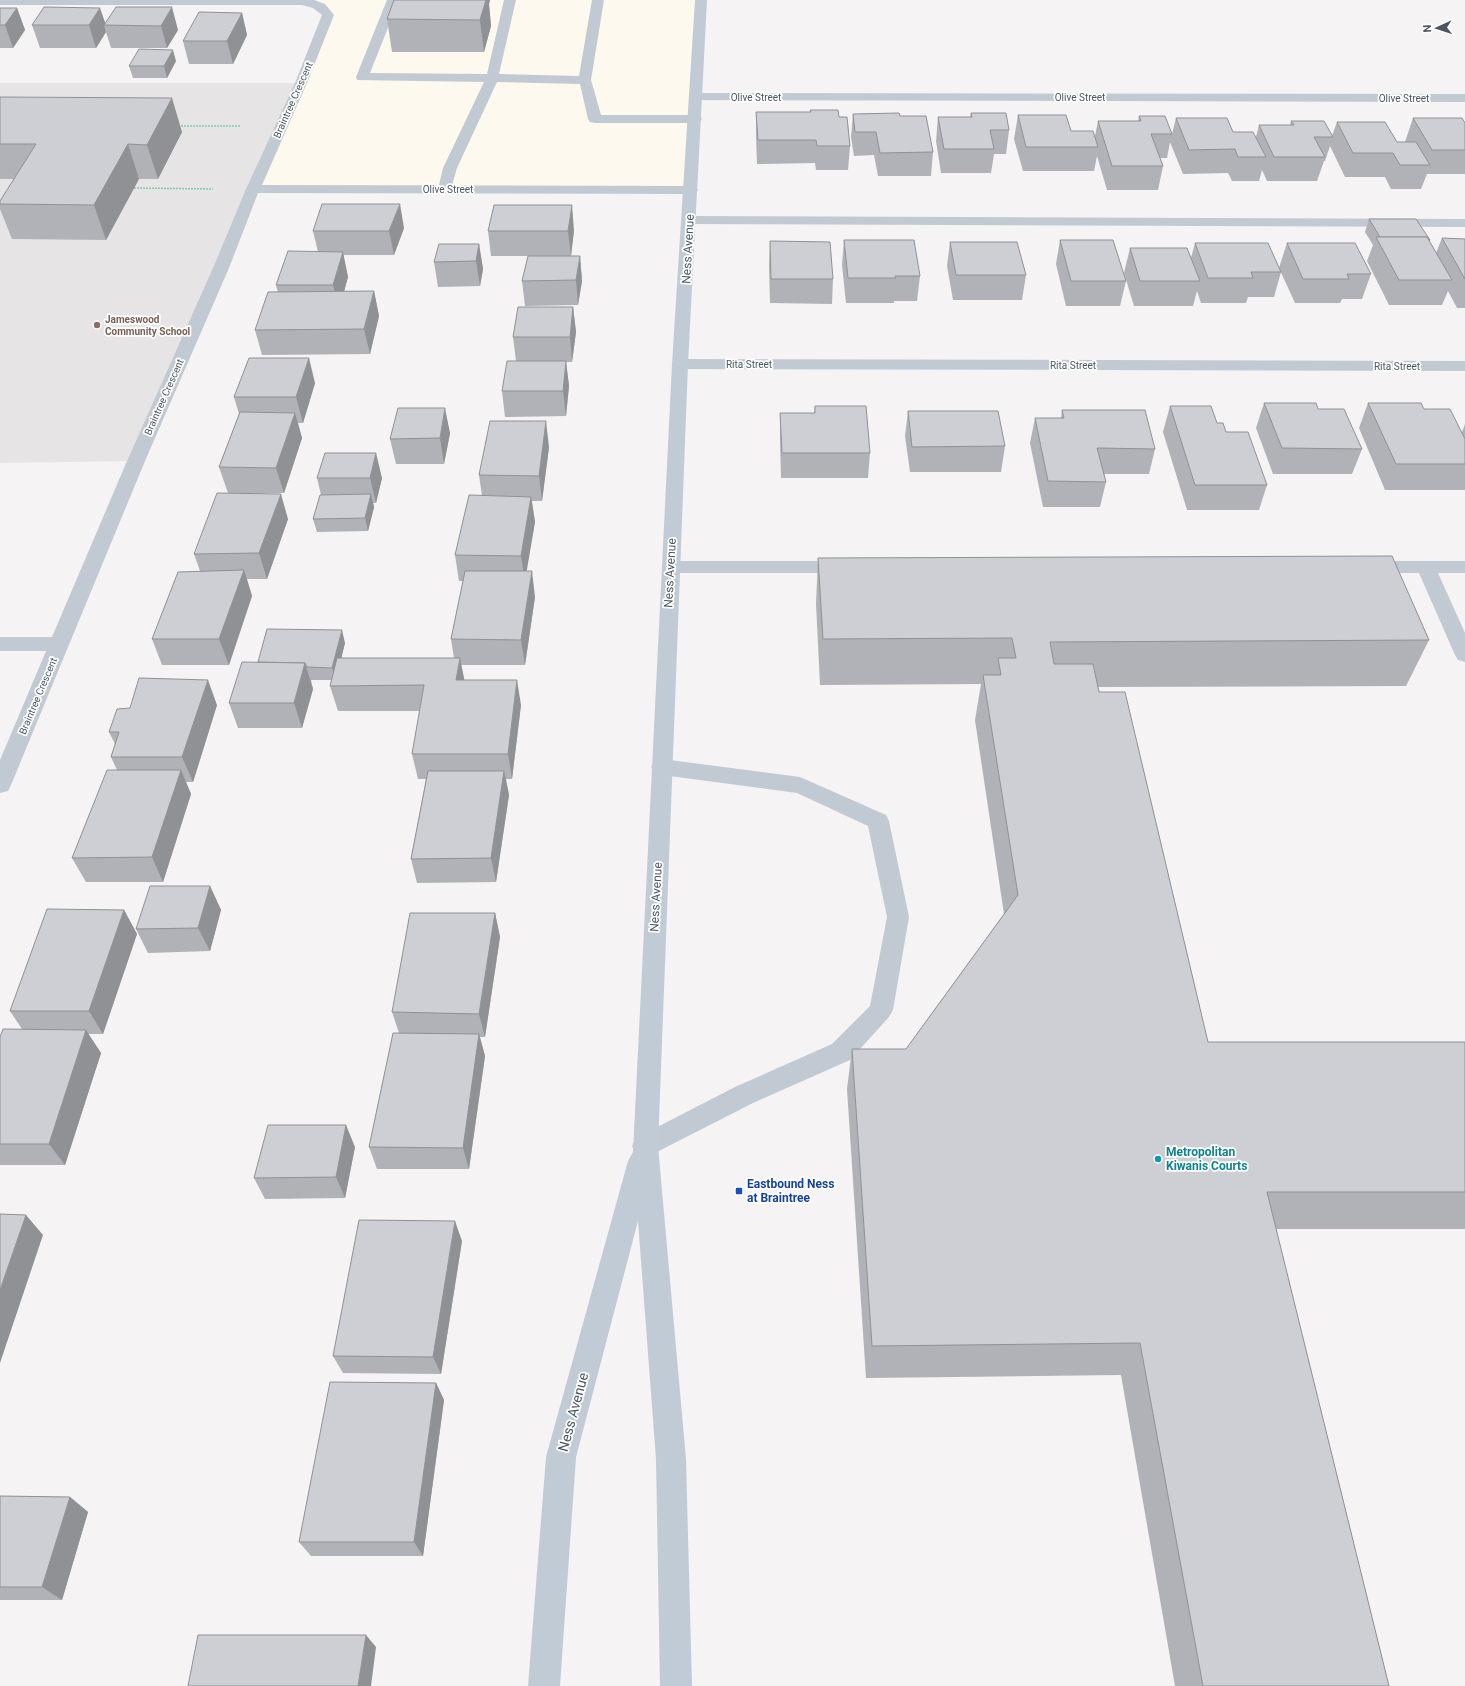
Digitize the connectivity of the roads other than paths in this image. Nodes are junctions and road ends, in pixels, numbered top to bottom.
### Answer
1 (393, 0) edge
2 (510, 0) edge
3 (598, 0) edge
4 (701, 0) edge
5 (0, 1) edge
6 (492, 78) junction
7 (585, 80) junction
8 (696, 97) junction
9 (1465, 98) edge
10 (695, 119) junction
11 (253, 189) junction
12 (445, 189) junction
13 (691, 190) junction
14 (689, 220) junction
15 (1465, 223) edge
16 (680, 364) junction
17 (1465, 366) edge
18 (670, 567) junction
19 (864, 567) edge
20 (1347, 567) edge
21 (1426, 567) junction
22 (1465, 567) edge
23 (0, 644) edge
24 (60, 644) junction
25 (1465, 655) edge
26 (662, 767) junction
27 (0, 785) edge
28 (645, 1146) junction
29 (544, 1686) edge
30 (676, 1686) edge

1 - 6 street
2 - 6 street
3 - 7 street
4 - 8 main road, Ness Avenue
5 - 11 street, Braintree Crescent
6 - 7 street
6 - 12 street
7 - 10 street
8 - 9 street, Olive Street
8 - 10 main road, Ness Avenue
10 - 13 main road, Ness Avenue
11 - 12 street, Olive Street
11 - 24 street, Braintree Crescent
12 - 13 street, Olive Street
13 - 14 main road, Ness Avenue
14 - 15 street
14 - 16 main road, Ness Avenue
16 - 17 street, Rita Street
16 - 18 main road, Ness Avenue
18 - 19 street
18 - 26 main road, Ness Avenue
20 - 21 street
21 - 22 street
21 - 25 street
23 - 24 street
24 - 27 street, Braintree Crescent
26 - 28 main road, Ness Avenue
26 - 28 street
28 - 29 main road, Ness Avenue
28 - 30 main road, Ness Avenue

